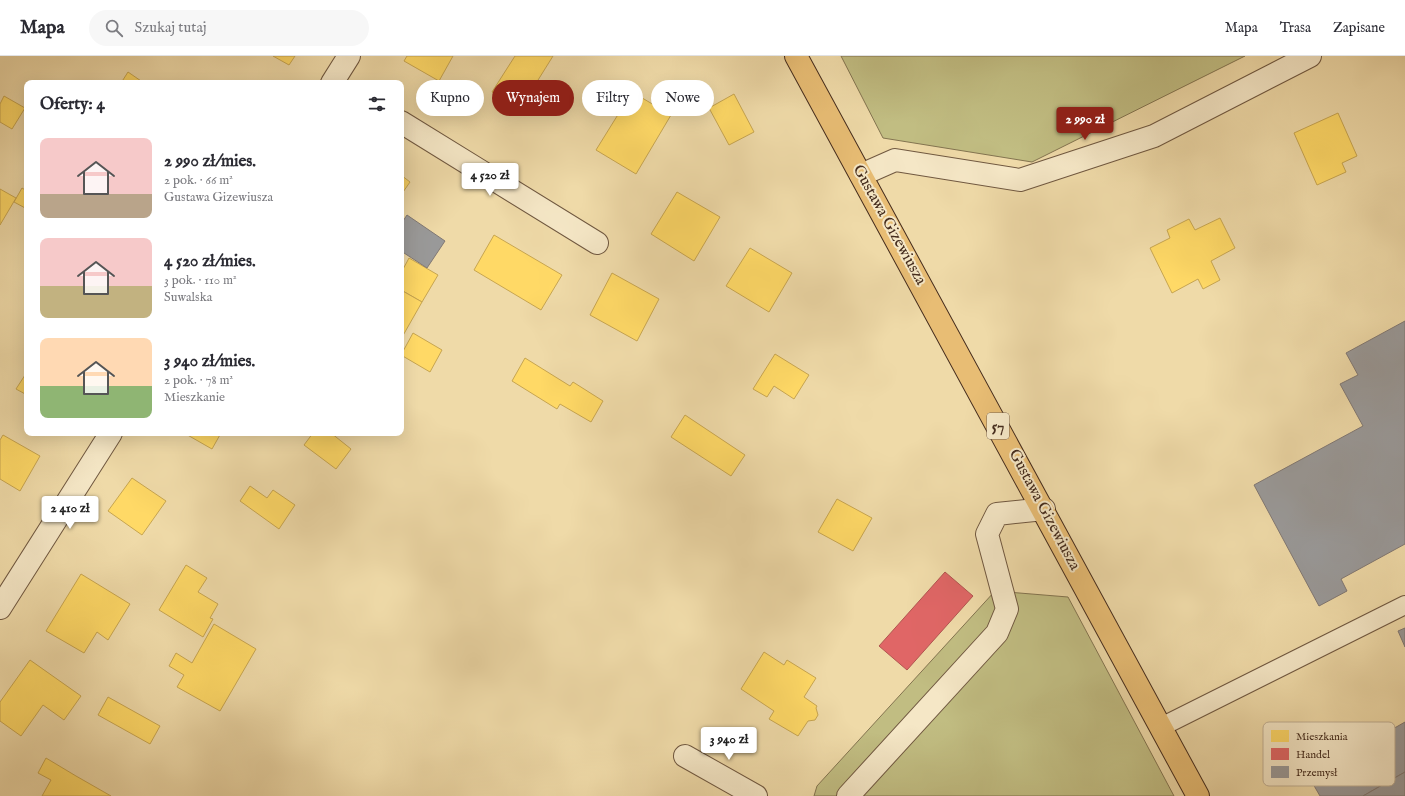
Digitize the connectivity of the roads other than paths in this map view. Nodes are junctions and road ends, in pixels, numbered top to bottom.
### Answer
1 (349, 56) edge
2 (796, 56) edge
3 (1310, 56) edge
4 (335, 80) edge
5 (404, 124) edge
6 (861, 175) junction
7 (598, 243) dead end
8 (109, 436) edge
9 (1044, 509) junction
10 (1405, 605) edge
11 (0, 608) edge
12 (1161, 727) junction
13 (685, 756) dead end
14 (756, 796) edge
15 (848, 796) edge
16 (1198, 796) edge

1 - 4 street
2 - 6 main road, Gustawa Gizewiusza / 57
3 - 6 street
5 - 7 street
6 - 9 main road, Gustawa Gizewiusza / 57
8 - 11 street
9 - 12 main road, Gustawa Gizewiusza / 57
9 - 15 street
10 - 12 lane
12 - 16 main road, Gustawa Gizewiusza / 57
13 - 14 street

